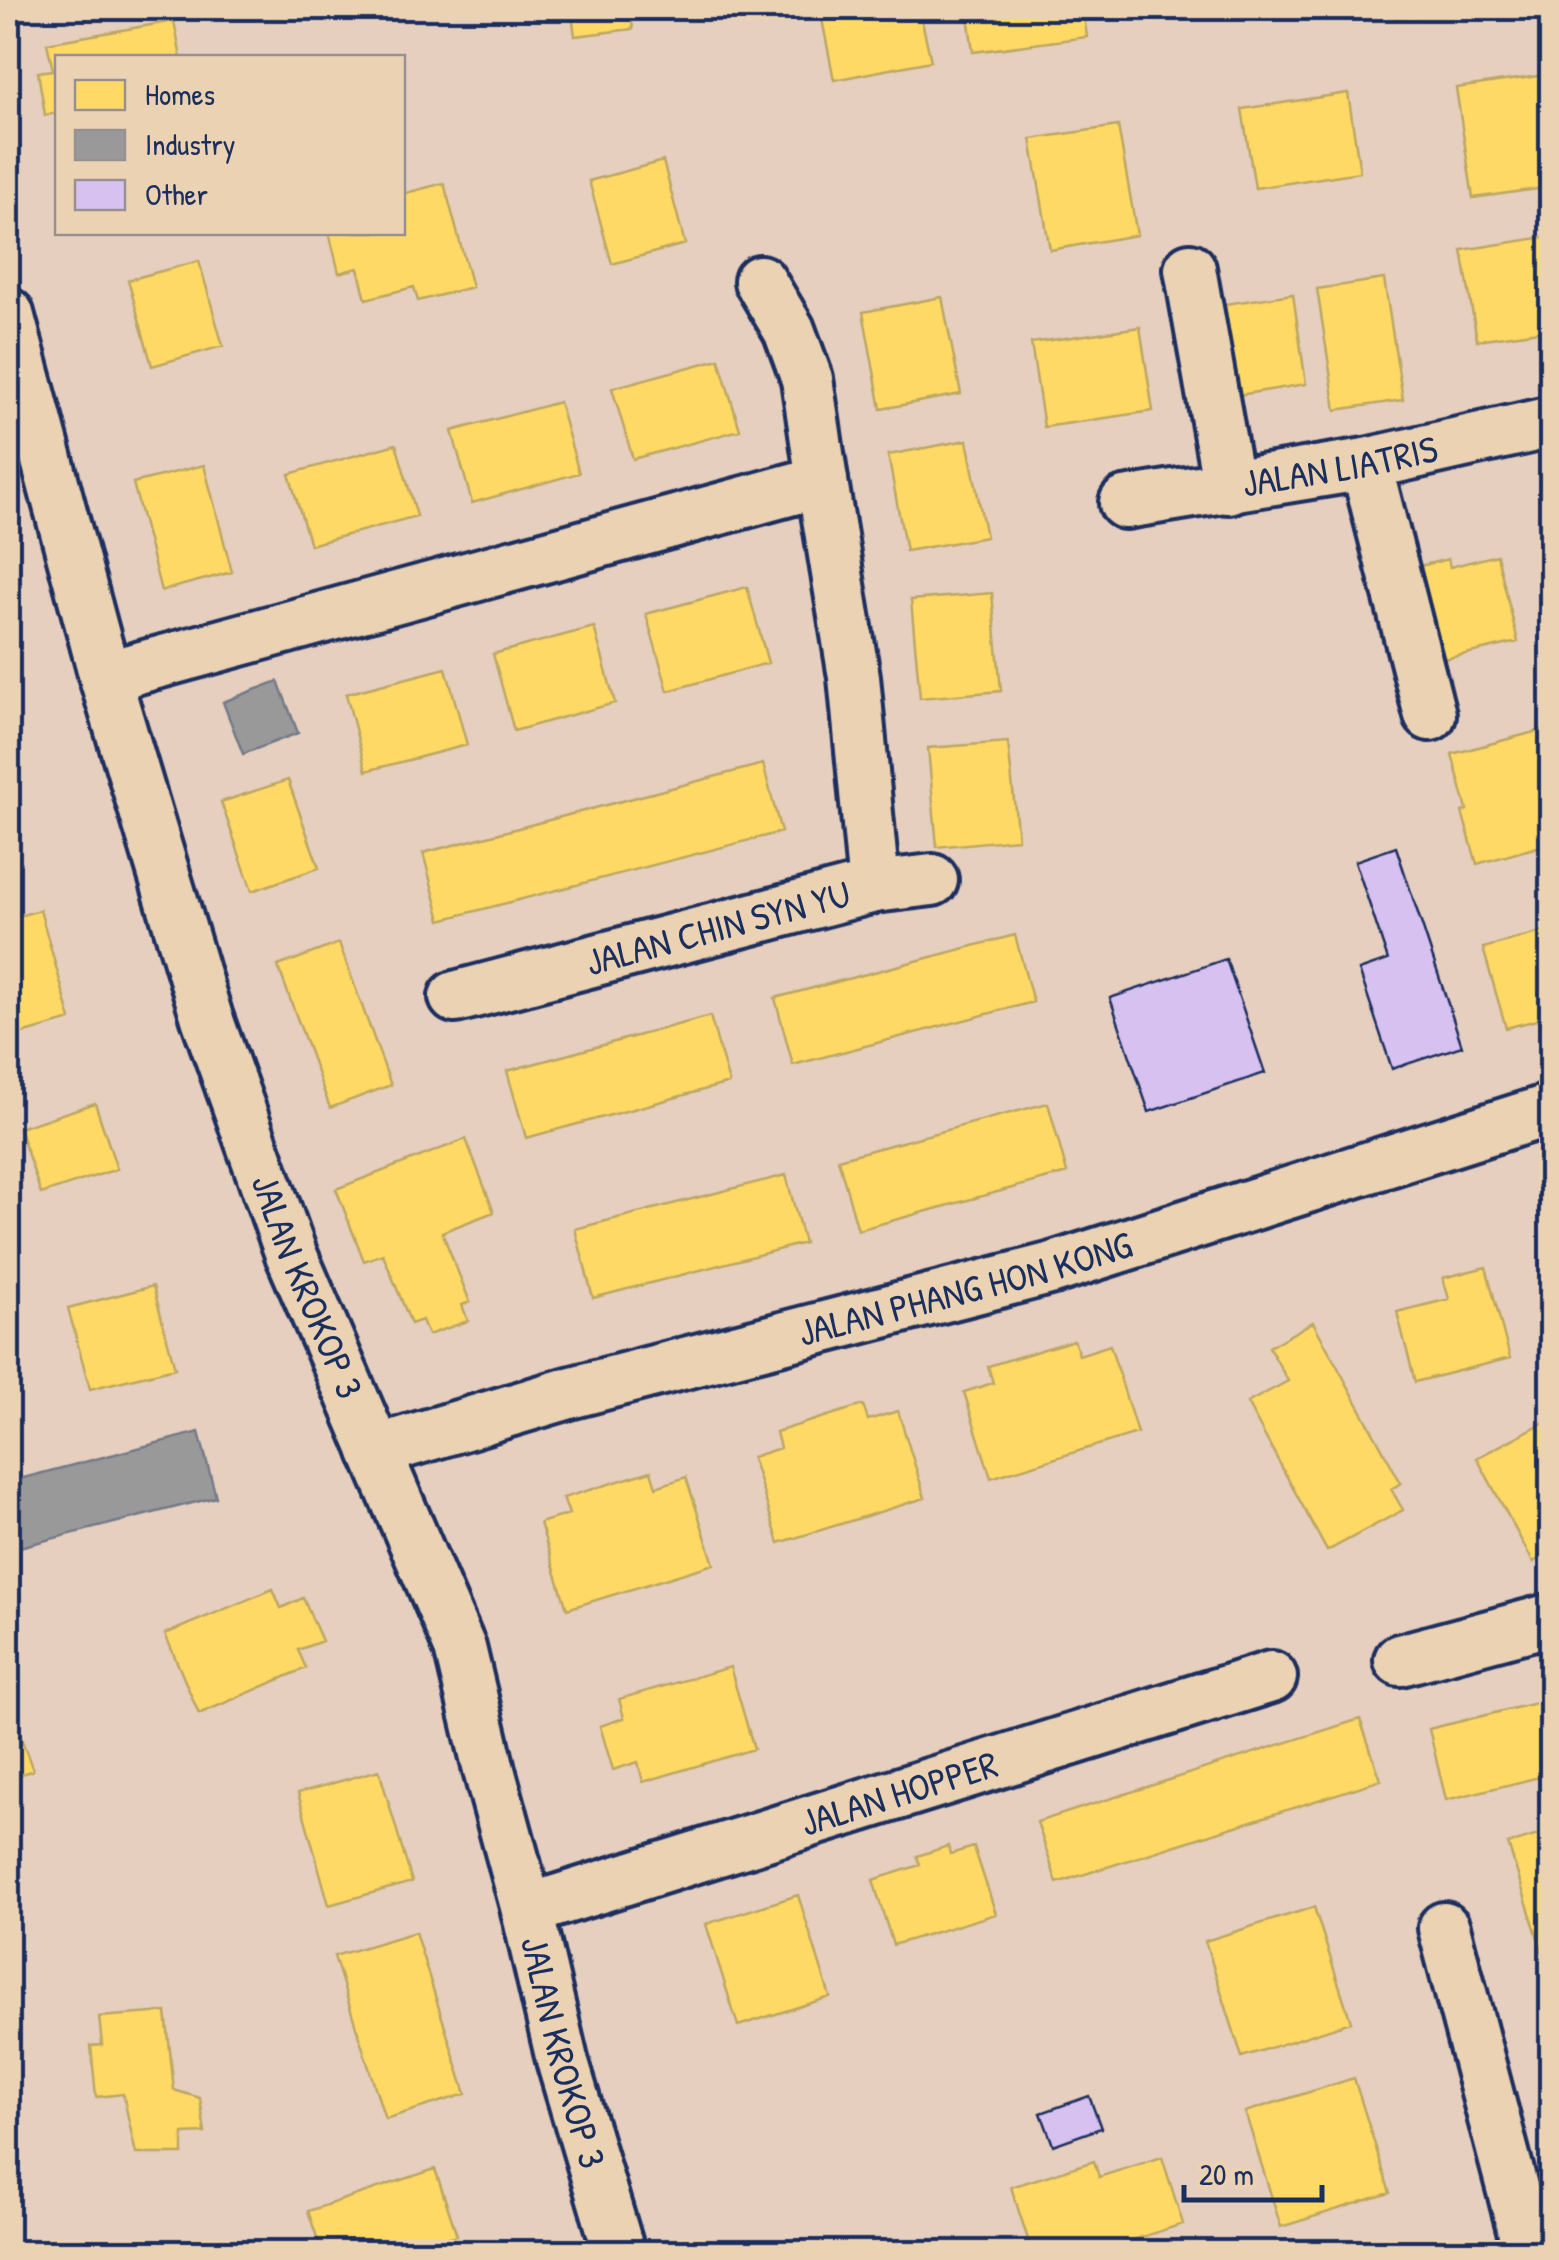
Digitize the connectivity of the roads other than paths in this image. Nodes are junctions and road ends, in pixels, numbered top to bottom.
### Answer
1 (1190, 269) dead end
2 (760, 281) dead end
3 (8, 314) edge
4 (1552, 422) edge
5 (1366, 464) junction
6 (822, 481) junction
7 (1229, 488) junction
8 (1126, 503) dead end
9 (105, 677) junction
10 (1430, 716) dead end
11 (932, 880) dead end
12 (874, 886) junction
13 (455, 997) dead end
14 (1552, 1110) edge
15 (375, 1451) junction
16 (1552, 1620) edge
17 (1400, 1660) dead end
18 (1271, 1677) dead end
19 (527, 1910) junction
20 (1444, 1928) dead end
21 (606, 2249) edge
22 (1530, 2252) edge

1 - 7 street
2 - 6 street, JALAN CHIN SYN YU
3 - 9 street, JALAN KROKOP 3
4 - 5 street, JALAN LIATRIS
5 - 7 street, JALAN LIATRIS
5 - 10 street
6 - 9 street
6 - 12 street, JALAN CHIN SYN YU
7 - 8 street, JALAN LIATRIS
9 - 15 street, JALAN KROKOP 3
11 - 12 street
12 - 13 street, JALAN CHIN SYN YU
14 - 15 street, JALAN PHANG HON KONG
15 - 19 street, JALAN KROKOP 3
16 - 17 street
18 - 19 street, JALAN HOPPER
19 - 21 street, JALAN KROKOP 3
20 - 22 street

